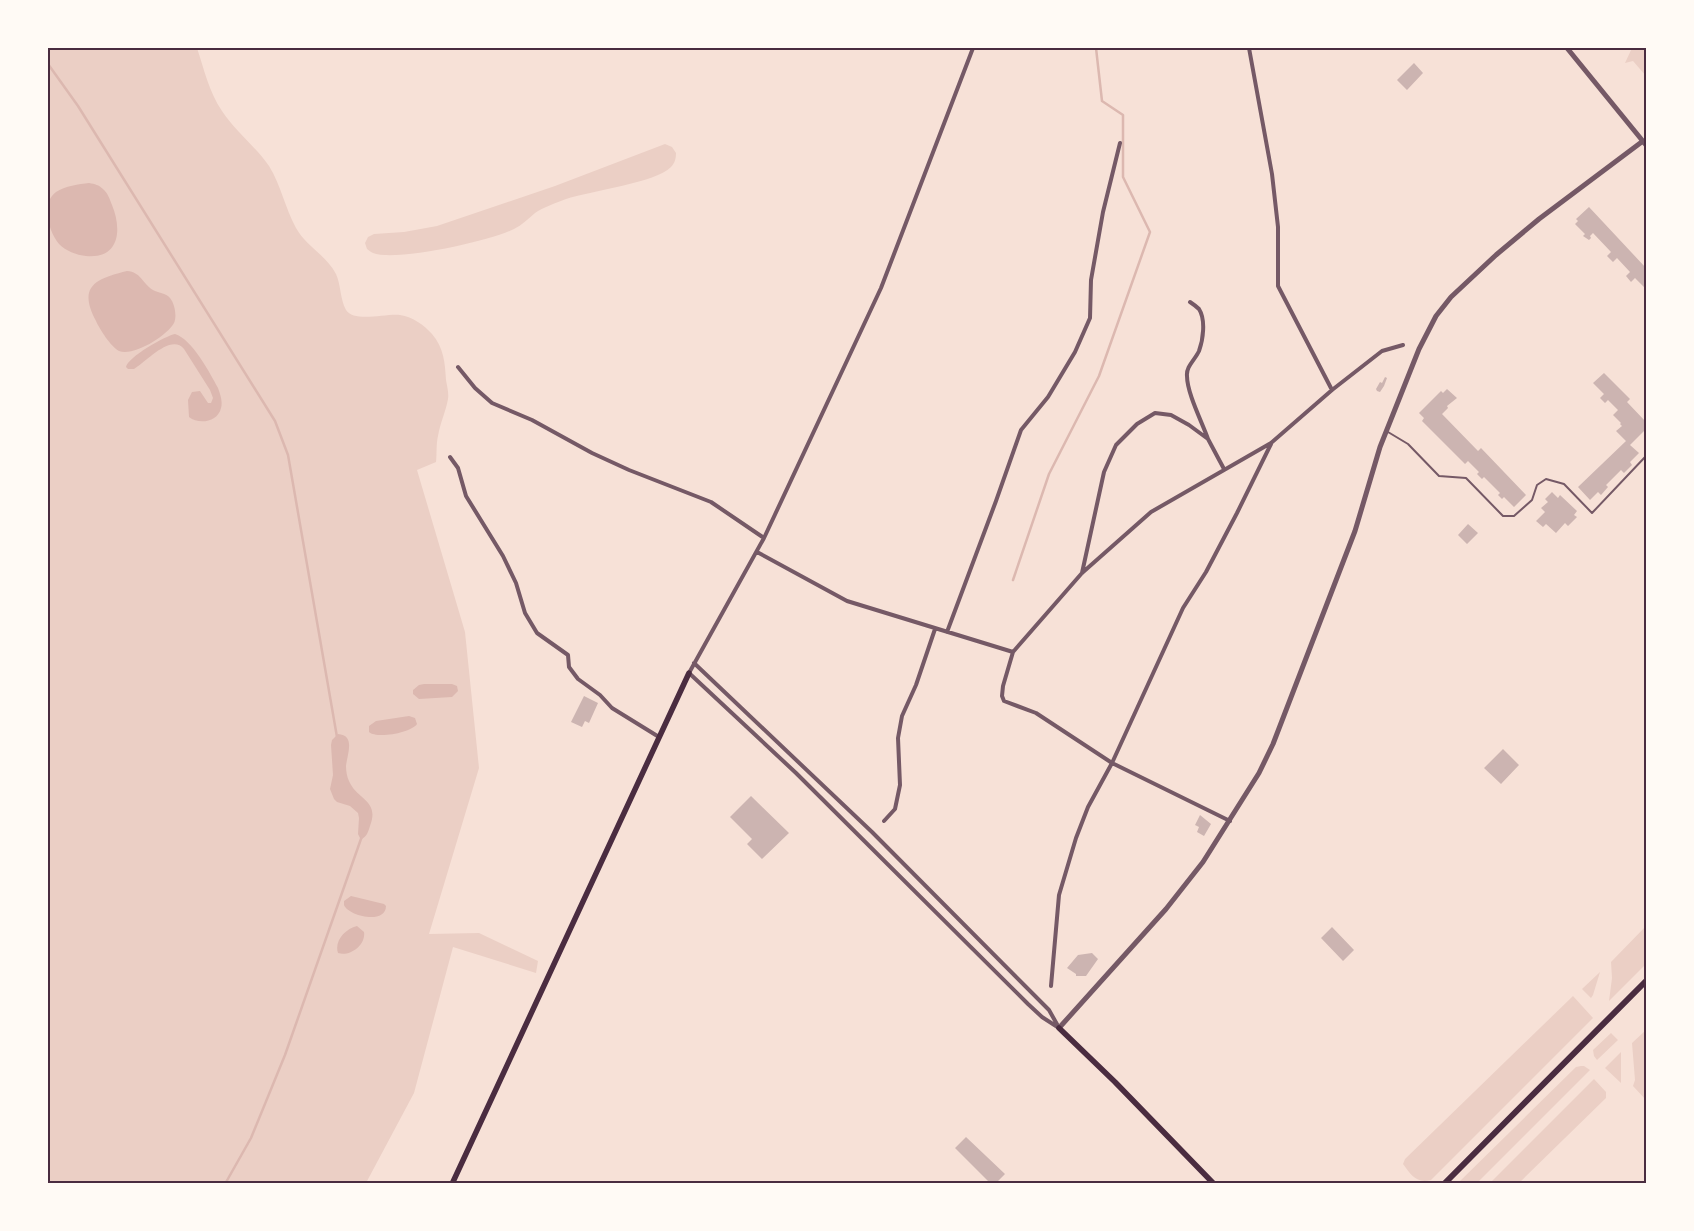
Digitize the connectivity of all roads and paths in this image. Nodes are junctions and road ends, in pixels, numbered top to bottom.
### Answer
1 (974, 48) edge
2 (1249, 48) edge
3 (1567, 48) edge
4 (1120, 142) dead end
5 (1645, 143) edge
6 (1190, 302) dead end
7 (1403, 345) dead end
8 (458, 367) dead end
9 (1332, 390) junction
10 (1386, 431) junction
11 (1208, 439) junction
12 (1271, 443) junction
13 (1646, 456) edge
14 (450, 457) dead end
15 (1224, 469) junction
16 (764, 538) junction
17 (757, 552) junction
18 (1082, 572) junction
19 (935, 629) junction
20 (946, 632) junction
21 (1013, 652) junction
22 (694, 663) junction
23 (689, 674) junction
24 (659, 737) junction
25 (1112, 764) junction
26 (884, 821) dead end
27 (1230, 821) junction
28 (1646, 981) edge
29 (1051, 986) dead end
30 (1059, 1028) junction
31 (452, 1184) edge
32 (1214, 1184) edge
33 (1444, 1184) edge

1 - 16 street
2 - 9 street
3 - 5 street
4 - 20 street
5 - 10 street
6 - 11 street
7 - 9 street
8 - 16 street
9 - 12 street
10 - 13 lane
10 - 27 street
11 - 15 street
11 - 18 street
12 - 15 street
12 - 25 street
14 - 24 street
15 - 18 street
16 - 17 street
17 - 19 street
17 - 22 street
18 - 21 street
19 - 20 street
19 - 26 street
20 - 21 street
21 - 25 street
22 - 23 street
22 - 30 street
23 - 24 main road
23 - 30 street
24 - 31 main road
25 - 27 street
25 - 29 street
27 - 30 street
28 - 33 main road
30 - 32 main road

